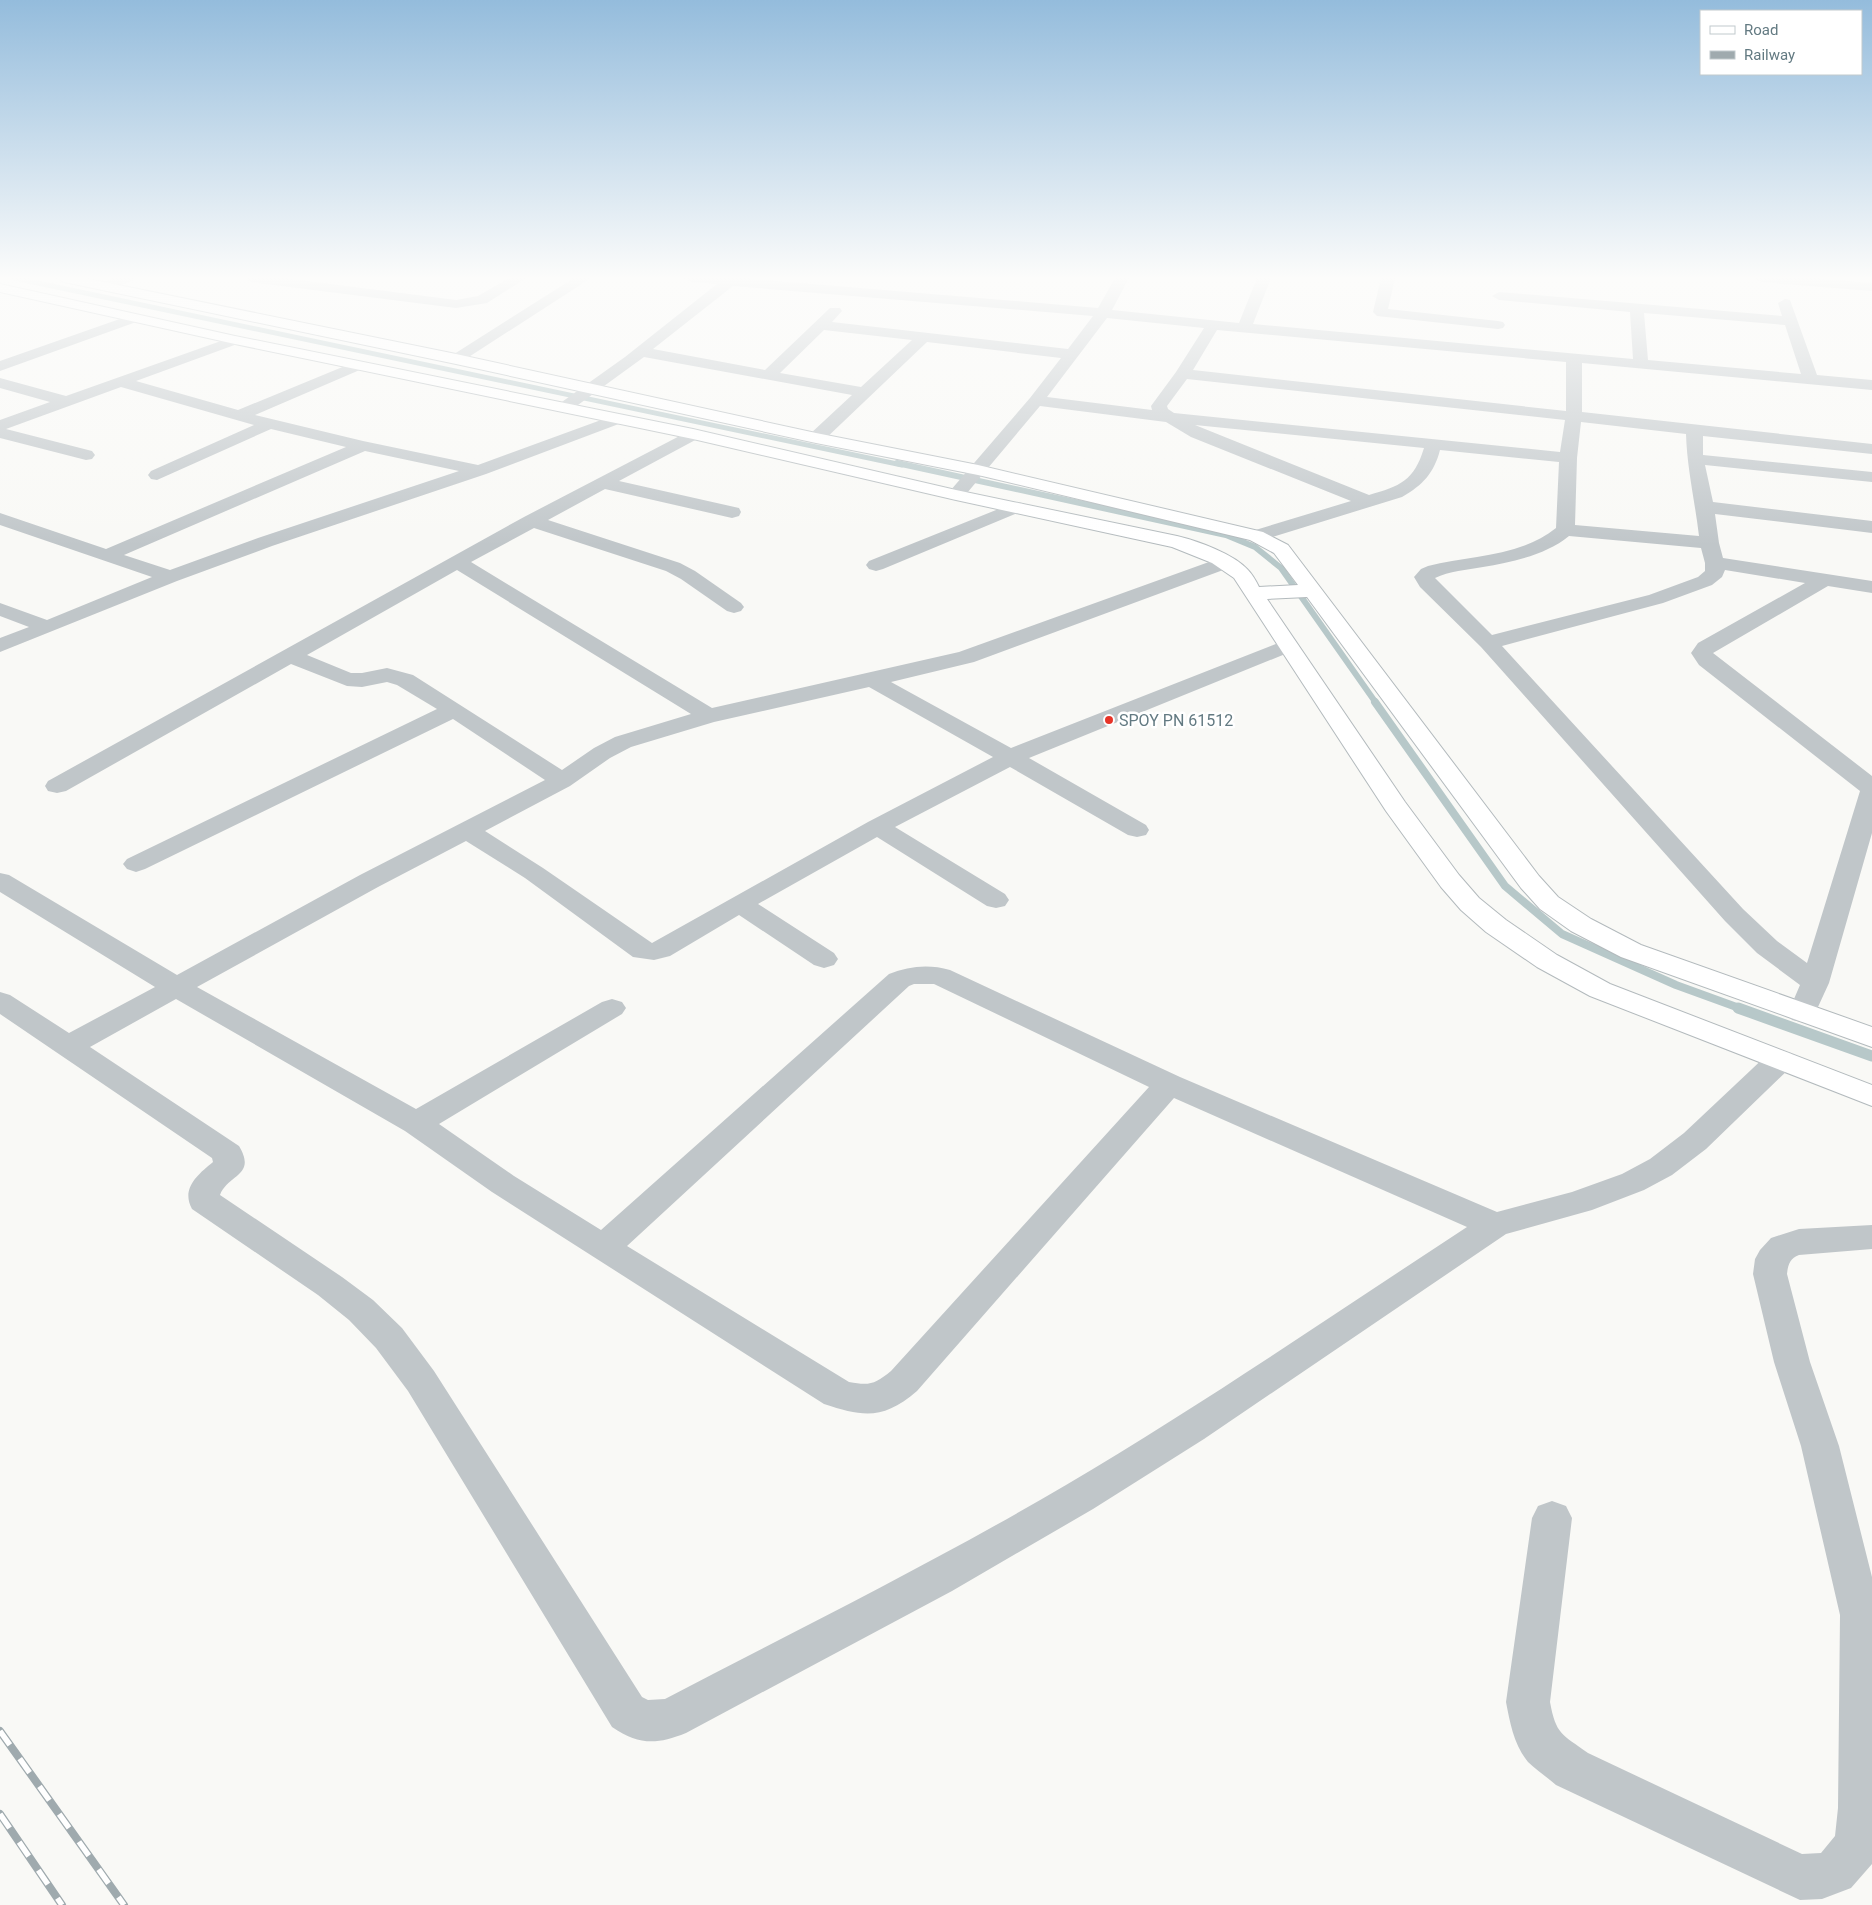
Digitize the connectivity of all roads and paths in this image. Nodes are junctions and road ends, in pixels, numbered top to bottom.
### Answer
1 (162, 367) edge
2 (355, 367) edge
3 (362, 367) edge
4 (490, 367) edge
5 (623, 367) edge
6 (729, 367) edge
7 (777, 367) edge
8 (893, 367) edge
9 (1061, 367) edge
10 (1187, 367) edge
11 (1574, 367) edge
12 (1664, 367) edge
13 (1806, 367) edge
14 (770, 374) junction
15 (1183, 374) junction
16 (1810, 379) junction
17 (121, 382) junction
18 (0, 383) edge
19 (1872, 385) edge
20 (591, 390) junction
21 (865, 393) junction
22 (1036, 401) junction
23 (68, 402) junction
24 (569, 404) junction
25 (238, 416) junction
26 (1574, 416) junction
27 (1168, 417) junction
28 (618, 419) junction
29 (269, 424) junction
30 (0, 426) edge
31 (1694, 431) junction
32 (0, 433) edge
33 (693, 434) junction
34 (816, 438) junction
35 (1433, 445) junction
36 (363, 446) junction
37 (1868, 449) edge
38 (86, 455) dead end
39 (1568, 458) junction
40 (1695, 459) junction
41 (480, 470) junction
42 (157, 475) dead end
43 (1872, 476) edge
44 (602, 483) junction
45 (966, 483) junction
46 (1367, 501) junction
47 (1016, 507) junction
48 (1705, 507) junction
49 (732, 512) dead end
50 (0, 519) edge
51 (531, 522) junction
52 (1872, 527) edge
53 (1565, 530) junction
54 (1256, 536) junction
55 (1712, 553) junction
56 (108, 555) junction
57 (457, 562) junction
58 (1227, 562) junction
59 (876, 564) dead end
60 (170, 577) junction
61 (1824, 580) junction
62 (1872, 587) edge
63 (1308, 591) junction
64 (1261, 592) junction
65 (734, 607) dead end
66 (0, 609) edge
67 (45, 626) junction
68 (1488, 643) junction
69 (0, 646) edge
70 (1288, 646) junction
71 (291, 656) junction
72 (872, 680) junction
73 (454, 710) junction
74 (709, 716) junction
75 (1010, 757) junction
76 (562, 781) junction
77 (57, 786) dead end
78 (1872, 789) edge
79 (877, 827) junction
80 (466, 830) junction
81 (1137, 830) dead end
82 (136, 864) dead end
83 (0, 881) edge
84 (996, 900) dead end
85 (739, 904) junction
86 (824, 958) dead end
87 (1815, 983) junction
88 (176, 987) junction
89 (0, 1001) edge
90 (612, 1008) dead end
91 (1802, 1013) junction
92 (1872, 1037) edge
93 (69, 1046) junction
94 (1780, 1060) junction
95 (1169, 1084) junction
96 (1872, 1096) edge
97 (416, 1123) junction
98 (1494, 1225) junction
99 (1872, 1237) edge
100 (603, 1248) junction
101 (1552, 1518) dead end
102 (1867, 1617) edge

1 - 17 street
2 - 25 street
3 - 24 main road
4 - 20 main road
5 - 20 street
6 - 14 street
7 - 14 street
8 - 21 street
9 - 22 street
10 - 15 street
11 - 26 street
12 - 16 street
13 - 16 street
14 - 21 street
15 - 26 street
15 - 27 street
16 - 19 street
17 - 23 street
17 - 25 street
18 - 23 street
20 - 24 street
20 - 34 main road
21 - 34 street
22 - 27 street
22 - 45 street
23 - 30 street
24 - 28 main road
25 - 29 street
26 - 31 street
26 - 39 street
27 - 35 street
27 - 46 street
28 - 33 main road
28 - 41 street
29 - 36 street
29 - 42 street
31 - 37 street
31 - 40 street
32 - 38 street
33 - 44 street
33 - 45 main road
34 - 45 main road
35 - 39 street
35 - 46 street
36 - 41 street
36 - 56 street
37 - 43 street
39 - 53 street
40 - 43 street
40 - 48 street
41 - 60 street
44 - 49 street
44 - 51 street
45 - 47 main road
45 - 54 main road
46 - 54 street
47 - 58 main road
47 - 59 street
48 - 52 street
48 - 55 street
50 - 56 street
51 - 57 street
51 - 65 street
53 - 55 street
53 - 68 street
54 - 63 main road
55 - 61 street
55 - 68 street
56 - 60 street
57 - 71 street
57 - 74 street
58 - 64 main road
58 - 72 street
60 - 67 street
61 - 62 street
61 - 78 street
63 - 64 main road
63 - 91 main road
64 - 70 main road
66 - 67 street
67 - 69 street
68 - 87 street
70 - 75 street
70 - 94 main road
71 - 73 street
71 - 77 street
72 - 74 street
72 - 75 street
73 - 76 street
73 - 82 street
74 - 76 street
75 - 79 street
75 - 81 street
76 - 80 street
78 - 87 street
79 - 84 street
79 - 85 street
80 - 85 street
80 - 88 street
83 - 88 street
85 - 86 street
87 - 91 street
88 - 93 street
88 - 97 street
89 - 93 street
90 - 97 street
91 - 92 main road
93 - 98 street
94 - 96 main road
94 - 98 street
95 - 98 street
95 - 100 street
95 - 100 street
97 - 100 street
99 - 102 street
101 - 102 street

